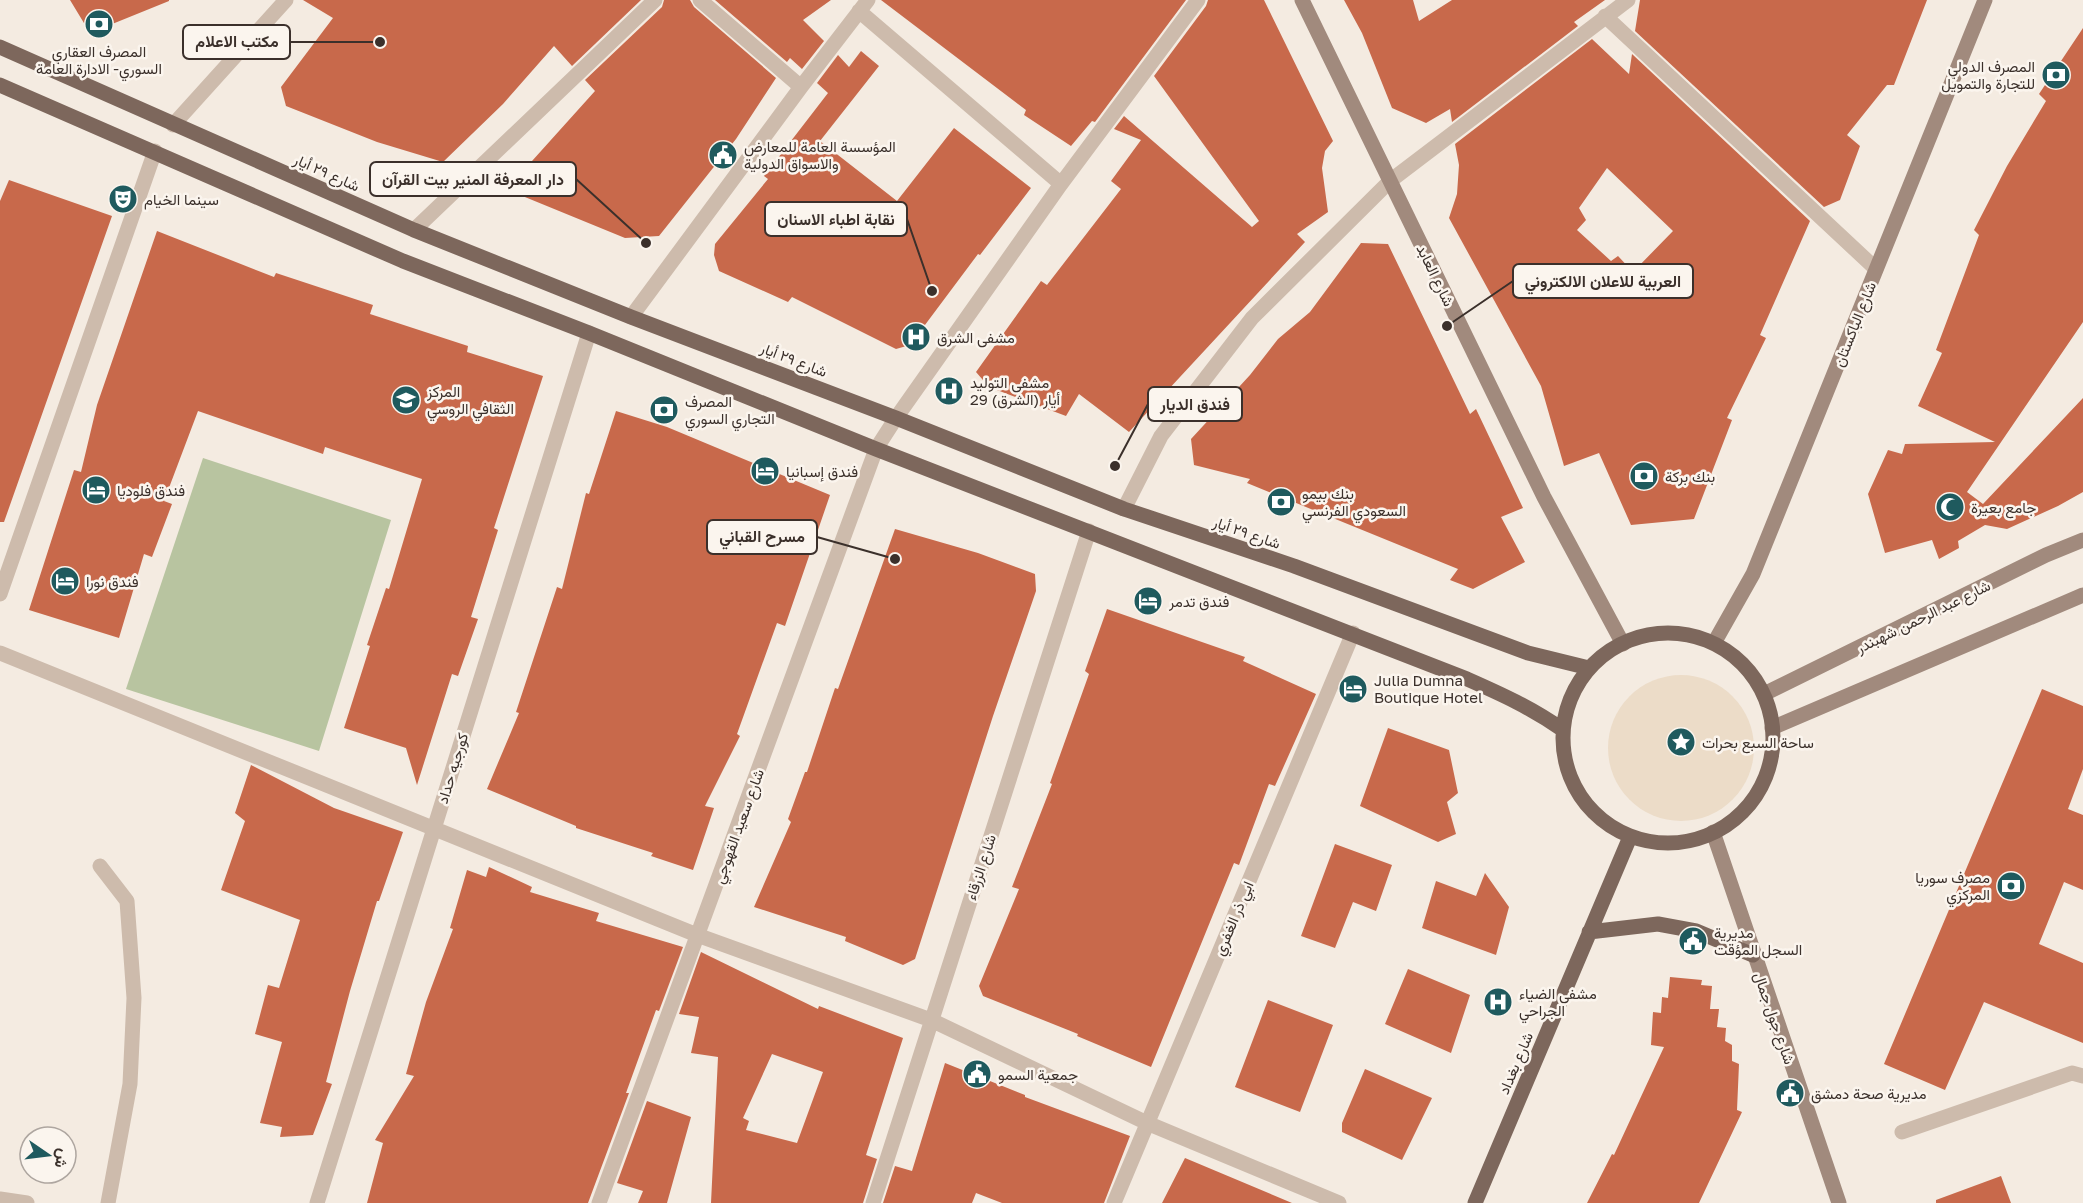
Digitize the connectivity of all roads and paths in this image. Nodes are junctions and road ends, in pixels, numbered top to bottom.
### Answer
1 (285, 0) edge
2 (655, 0) edge
3 (700, 0) edge
4 (1198, 0) edge
5 (1302, 0) edge
6 (1628, 0) edge
7 (1985, 0) edge
8 (864, 5) edge
9 (1605, 16) junction
10 (0, 47) edge
11 (0, 85) edge
12 (801, 87) junction
13 (173, 125) junction
14 (155, 152) junction
15 (1390, 181) junction
16 (1061, 184) junction
17 (414, 230) junction
18 (1876, 269) junction
19 (631, 317) junction
20 (588, 333) junction
21 (896, 417) junction
22 (876, 449) junction
23 (1124, 509) junction
24 (1089, 531) junction
25 (2083, 540) edge
26 (0, 594) edge
27 (2083, 595) edge
28 (1353, 633) junction
29 (1714, 643) junction
30 (1623, 644) junction
31 (0, 653) edge
32 (1588, 668) junction
33 (1764, 694) junction
34 (1772, 728) junction
35 (1563, 730) junction
36 (433, 828) junction
37 (1713, 832) junction
38 (1630, 837) junction
39 (100, 866) dead end
40 (1589, 932) junction
41 (697, 935) junction
42 (1753, 955) junction
43 (930, 1020) junction
44 (2083, 1076) edge
45 (1147, 1123) junction
46 (1902, 1132) dead end
47 (0, 1198) edge
48 (27, 1203) edge
49 (108, 1203) edge
50 (317, 1203) edge
51 (599, 1203) edge
52 (873, 1203) edge
53 (1114, 1203) edge
54 (1339, 1203) edge
55 (1475, 1203) edge
56 (1839, 1203) edge

1 - 13 street
2 - 17 street
3 - 12 street
4 - 16 street, شارع سعيد القهوجي
5 - 15 main road, شارع العابد
6 - 9 street
7 - 18 main road, شارع الباكستان
8 - 12 street
8 - 16 street
9 - 15 street
9 - 18 street
10 - 13 main road, شارع ٢٩ أيار
11 - 14 main road
12 - 19 street
13 - 17 main road, شارع ٢٩ أيار
14 - 20 main road
14 - 26 street
15 - 23 street
15 - 30 main road, شارع العابد
16 - 21 street, شارع سعيد القهوجي
17 - 19 main road, شارع ٢٩ أيار
18 - 29 main road, شارع الباكستان
19 - 21 main road, شارع ٢٩ أيار
20 - 22 main road
20 - 36 street, كورجيه حداد
21 - 22 street, شارع سعيد القهوجي
21 - 23 main road, شارع ٢٩ أيار
22 - 24 main road
22 - 41 street, شارع سعيد القهوجي
23 - 32 main road, شارع ٢٩ أيار
24 - 28 main road
24 - 43 street, شارع الزرقاء
25 - 33 main road, شارع عبد الرحمن شهبندر
27 - 34 main road
28 - 35 main road
28 - 45 street, ابي ذر الغفري
29 - 30 main road
29 - 33 main road
30 - 32 main road
31 - 36 street
32 - 35 main road
33 - 34 main road
34 - 37 main road
35 - 38 main road
36 - 41 street
36 - 50 street, كورجيه حداد
37 - 38 main road
37 - 42 main road, شارع جول جمال
38 - 40 main road, شارع بغداد
39 - 49 street
40 - 42 main road
40 - 55 main road, شارع بغداد
41 - 43 street
41 - 51 street, شارع سعيد القهوجي
42 - 56 main road, شارع جول جمال
43 - 45 street
43 - 52 street, شارع الزرقاء
44 - 46 street
45 - 53 street, ابي ذر الغفري
45 - 54 street
47 - 48 street

